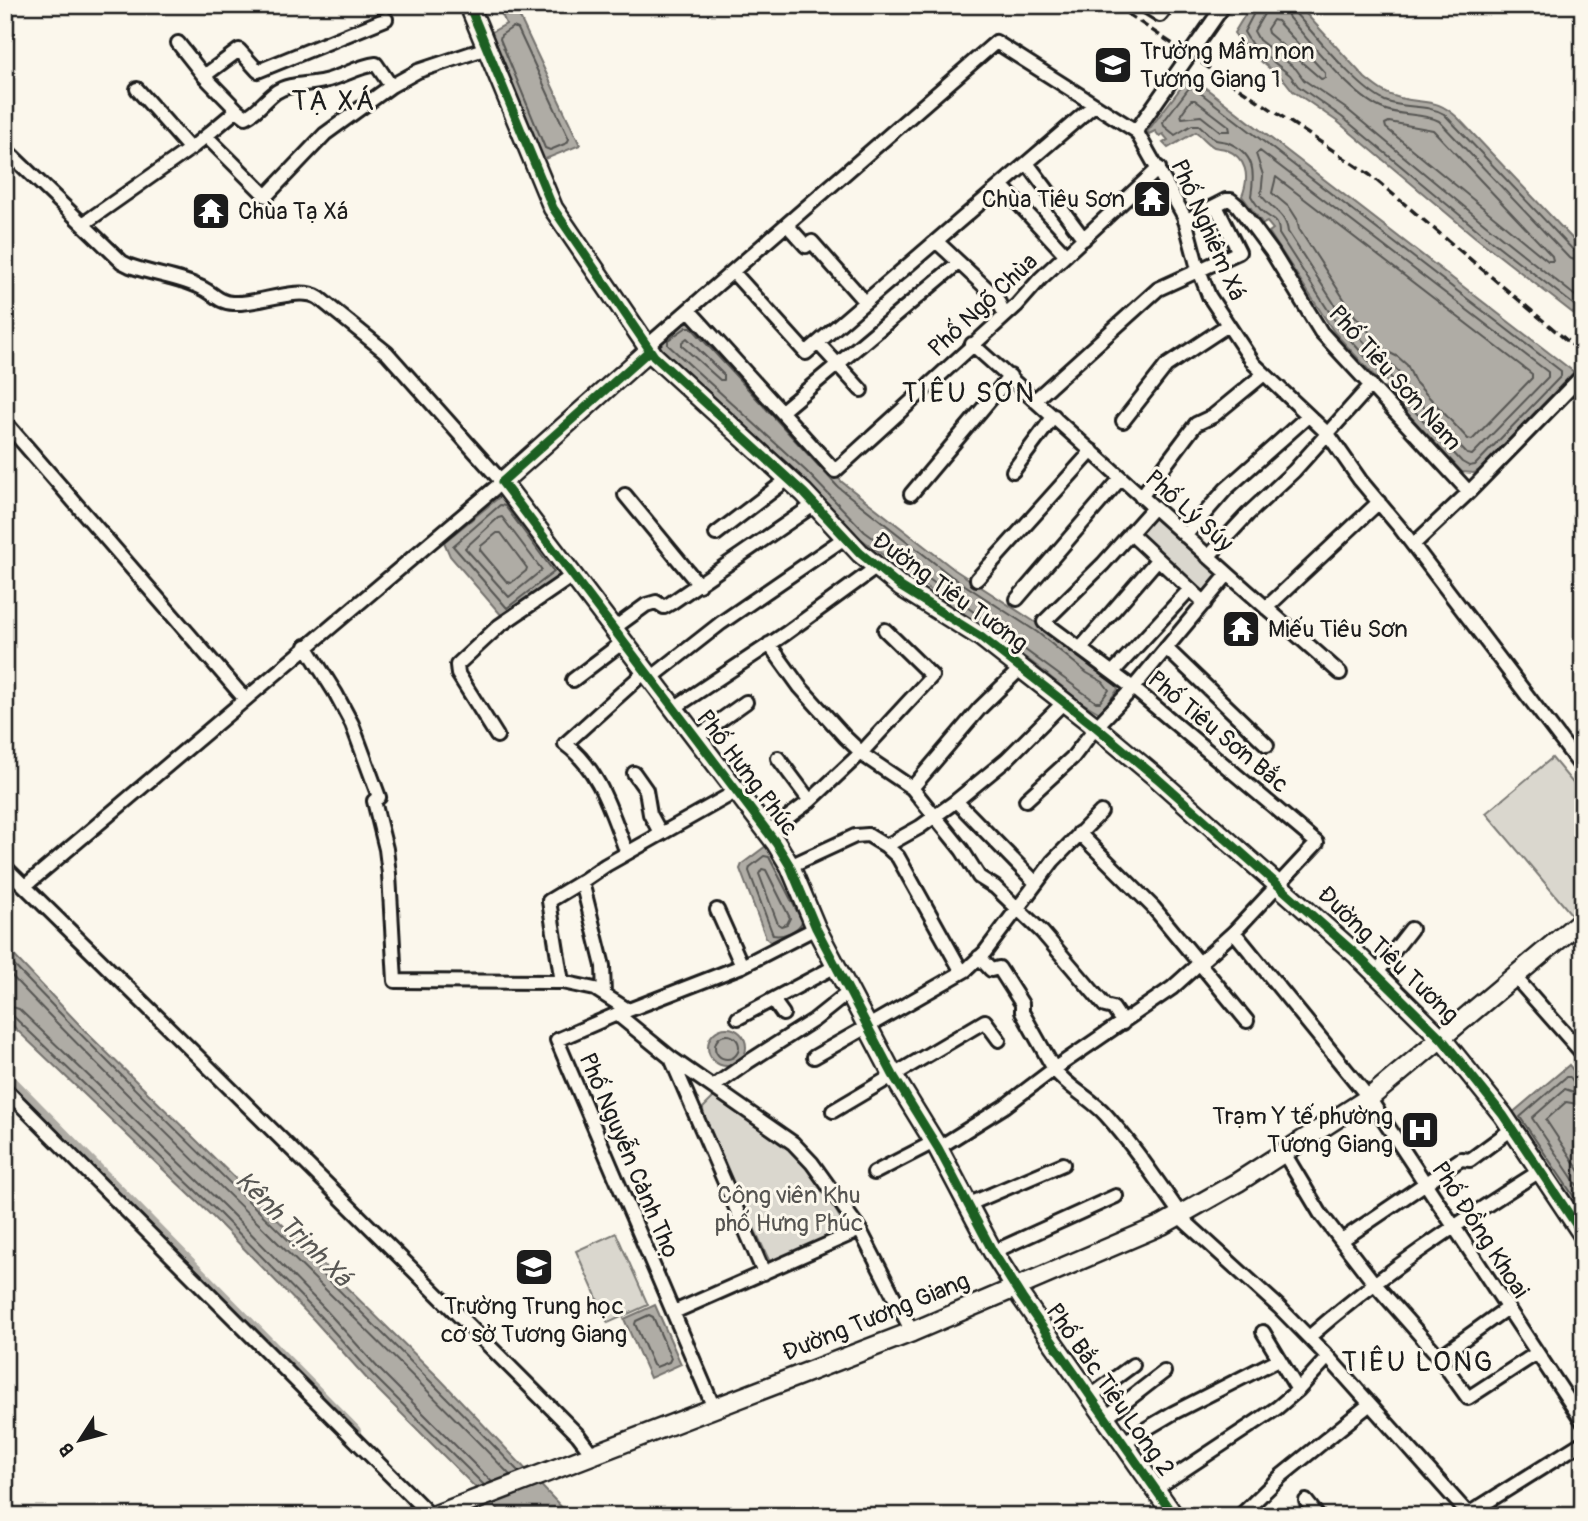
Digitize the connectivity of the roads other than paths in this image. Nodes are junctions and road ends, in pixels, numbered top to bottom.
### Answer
1 (469, 5) edge
2 (1144, 5) edge
3 (1168, 5) edge
4 (1224, 5) edge
5 (386, 19) dead end
6 (177, 43) dead end
7 (486, 48) junction
8 (204, 76) junction
9 (391, 86) junction
10 (137, 89) dead end
11 (1093, 106) junction
12 (237, 110) junction
13 (1136, 131) junction
14 (206, 136) junction
15 (5, 149) edge
16 (190, 149) junction
17 (1027, 163) junction
18 (1159, 169) junction
19 (1001, 185) junction
20 (1216, 206) junction
21 (1185, 221) junction
22 (83, 224) junction
23 (787, 225) junction
24 (1084, 239) junction
25 (936, 241) junction
26 (1066, 255) junction
27 (958, 263) junction
28 (733, 272) junction
29 (1200, 272) junction
30 (865, 302) junction
31 (689, 310) junction
32 (1005, 315) junction
33 (1228, 326) junction
34 (818, 343) junction
35 (972, 344) junction
36 (649, 348) junction
37 (838, 364) junction
38 (1264, 374) junction
39 (1010, 376) junction
40 (1581, 377) edge
41 (1371, 385) junction
42 (861, 390) dead end
43 (1036, 399) junction
44 (782, 411) junction
45 (1054, 416) junction
46 (1308, 416) junction
47 (1123, 421) dead end
48 (5, 422) edge
49 (1328, 434) junction
50 (1092, 452) junction
51 (1013, 471) dead end
52 (1121, 478) junction
53 (789, 479) junction
54 (502, 482) junction
55 (1469, 492) junction
56 (911, 494) dead end
57 (625, 495) dead end
58 (1141, 497) junction
59 (1378, 502) junction
60 (815, 504) junction
61 (1153, 508) junction
62 (1130, 533) junction
63 (716, 534) dead end
64 (1185, 536) junction
65 (846, 537) junction
66 (1413, 545) junction
67 (1208, 556) junction
68 (1158, 559) junction
69 (877, 567) junction
70 (1228, 574) junction
71 (572, 576) junction
72 (977, 579) dead end
73 (699, 585) junction
74 (1190, 589) junction
75 (1017, 599) dead end
76 (1205, 603) junction
77 (1266, 608) junction
78 (885, 631) dead end
79 (618, 635) junction
80 (769, 644) junction
81 (306, 646) junction
82 (1166, 648) junction
83 (1080, 649) junction
84 (1021, 668) junction
85 (1112, 672) junction
86 (1340, 673) dead end
87 (648, 675) junction
88 (573, 680) dead end
89 (1133, 688) junction
90 (245, 699) junction
91 (746, 702) dead end
92 (1064, 702) junction
93 (674, 708) junction
94 (1096, 727) junction
95 (497, 736) dead end
96 (697, 737) junction
97 (1267, 745) dead end
98 (861, 753) junction
99 (778, 758) dead end
100 (1583, 769) edge
101 (634, 773) dead end
102 (912, 788) junction
103 (737, 791) junction
104 (1026, 800) dead end
105 (956, 801) junction
106 (810, 802) junction
107 (1101, 812) dead end
108 (935, 816) junction
109 (768, 832) junction
110 (1079, 833) junction
111 (662, 834) junction
112 (886, 846) junction
113 (627, 853) junction
114 (790, 866) junction
115 (5, 867) edge
116 (582, 882) junction
117 (1036, 883) junction
118 (1278, 885) junction
119 (25, 886) junction
120 (1018, 908) junction
121 (717, 911) dead end
122 (1583, 919) edge
123 (816, 928) junction
124 (1411, 929) dead end
125 (1234, 932) junction
126 (979, 957) junction
127 (1201, 963) junction
128 (742, 966) junction
129 (836, 966) junction
130 (962, 972) junction
131 (1376, 974) junction
132 (1515, 976) junction
133 (562, 982) junction
134 (849, 992) junction
135 (604, 994) junction
136 (774, 1000) junction
137 (622, 1012) junction
138 (782, 1014) dead end
139 (738, 1018) dead end
140 (1247, 1020) dead end
141 (1123, 1023) junction
142 (868, 1027) junction
143 (1442, 1039) junction
144 (999, 1040) dead end
145 (1583, 1054) edge
146 (814, 1057) dead end
147 (671, 1058) junction
148 (1054, 1069) junction
149 (893, 1075) junction
150 (713, 1087) junction
151 (5, 1089) edge
152 (1369, 1098) junction
153 (833, 1111) dead end
154 (1512, 1129) junction
155 (936, 1145) junction
156 (1284, 1153) junction
157 (1063, 1164) dead end
158 (1540, 1171) junction
159 (874, 1173) dead end
160 (1424, 1182) junction
161 (1116, 1196) dead end
162 (967, 1205) junction
163 (1180, 1215) junction
164 (1453, 1226) junction
165 (860, 1230) junction
166 (1583, 1235) edge
167 (1342, 1240) junction
168 (993, 1252) junction
169 (764, 1273) junction
170 (1374, 1283) junction
171 (1014, 1287) junction
172 (1507, 1308) junction
173 (674, 1312) junction
174 (912, 1332) junction
175 (1263, 1332) dead end
176 (1309, 1337) junction
177 (1537, 1353) junction
178 (1328, 1357) junction
179 (1439, 1357) junction
180 (1279, 1359) junction
181 (1133, 1365) dead end
182 (1164, 1373) dead end
183 (1298, 1390) junction
184 (1091, 1395) junction
185 (1370, 1404) junction
186 (714, 1408) junction
187 (1106, 1417) junction
188 (1583, 1422) edge
189 (1124, 1442) junction
190 (1583, 1442) edge
191 (593, 1455) junction
192 (1155, 1489) junction
193 (1306, 1501) dead end
194 (1468, 1515) edge
195 (432, 1516) edge
196 (1174, 1516) edge
197 (1240, 1516) edge
198 (1318, 1516) edge

1 - 7 street, Đường Tiêu Tương
2 - 3 street
4 - 13 street
5 - 8 street
6 - 8 street
7 - 9 street
7 - 36 street, Đường Tiêu Tương
8 - 12 street
9 - 12 street
9 - 14 street
10 - 16 street
11 - 13 street, Phố Nghiêm Xá
11 - 17 street
11 - 23 street, Phố Nghiêm Xá
12 - 14 street
13 - 18 street, Phố Nghiêm Xá
14 - 16 street
15 - 22 street
16 - 22 street
17 - 19 street
17 - 24 street
18 - 21 street, Phố Nghiêm Xá
18 - 24 street, Phố Ngõ Chùa
19 - 25 street
19 - 26 street
20 - 21 street
20 - 29 street
20 - 41 street, Phố Tiêu Sơn Nam
21 - 29 street, Phố Nghiêm Xá
22 - 54 street
23 - 28 street, Phố Nghiêm Xá
23 - 30 street
24 - 26 street, Phố Ngõ Chùa
25 - 27 street
25 - 30 street
26 - 32 street, Phố Ngõ Chùa
27 - 32 street
27 - 37 street
28 - 31 street, Phố Nghiêm Xá
28 - 34 street
29 - 33 street, Phố Nghiêm Xá
29 - 43 street
30 - 34 street
31 - 36 street, Phố Nghiêm Xá
31 - 44 street
32 - 35 street, Phố Ngõ Chùa
33 - 38 street, Phố Nghiêm Xá
33 - 47 street
34 - 37 street
35 - 39 street, Phố Lý Súy
35 - 44 street, Phố Ngõ Chùa
36 - 53 street, Đường Tiêu Tương
36 - 54 street
37 - 42 street
37 - 44 street
38 - 46 street, Phố Nghiêm Xá
38 - 58 street
39 - 43 street, Phố Lý Súy
39 - 56 street
40 - 55 street
41 - 49 street
41 - 55 street, Phố Tiêu Sơn Nam
43 - 45 street, Phố Lý Súy
45 - 50 street, Phố Lý Súy
45 - 51 street
46 - 49 street, Phố Nghiêm Xá
46 - 64 street
48 - 90 street
49 - 59 street, Phố Nghiêm Xá
49 - 67 street
50 - 52 street, Phố Lý Súy
50 - 72 street
52 - 58 street, Phố Lý Súy
52 - 75 street
53 - 60 street, Đường Tiêu Tương
53 - 63 street
54 - 71 street, Phố Hưng Phúc
54 - 81 street
55 - 66 street
57 - 73 street
58 - 61 street, Phố Lý Súy
59 - 66 street, Phố Nghiêm Xá
59 - 77 street
60 - 65 street, Đường Tiêu Tương
60 - 73 street
61 - 62 street
61 - 64 street, Phố Lý Súy
62 - 68 street
62 - 83 street, Phố Tiêu Sơn Bắc
64 - 67 street, Phố Lý Súy
65 - 69 street, Đường Tiêu Tương
65 - 87 street
66 - 100 street, Phố Nghiêm Xá
67 - 70 street, Phố Lý Súy
68 - 74 street
68 - 83 street
69 - 80 street
69 - 84 street, Đường Tiêu Tương
70 - 76 street, Phố Lý Súy
70 - 77 street
71 - 79 street, Phố Hưng Phúc
71 - 95 street
73 - 79 street
74 - 76 street
74 - 85 street
76 - 82 street, Phố Lý Súy
77 - 86 street
78 - 98 street
79 - 87 street, Phố Hưng Phúc
79 - 88 street
80 - 93 street
80 - 98 street
81 - 90 street
81 - 133 street
82 - 89 street, Phố Lý Súy
82 - 97 street
83 - 85 street, Phố Tiêu Sơn Bắc
84 - 92 street, Đường Tiêu Tương
84 - 102 street
85 - 89 street, Phố Tiêu Sơn Bắc
87 - 93 street, Phố Hưng Phúc
87 - 113 street
89 - 94 street, Phố Lý Súy
89 - 118 street, Phố Tiêu Sơn Bắc
90 - 119 street
91 - 96 street
92 - 94 street, Đường Tiêu Tương
92 - 105 street
93 - 96 street, Phố Hưng Phúc
94 - 104 street, Phố Lý Súy
94 - 118 street, Đường Tiêu Tương
96 - 103 street, Phố Hưng Phúc
98 - 102 street
98 - 106 street
99 - 106 street
101 - 111 street
102 - 108 street
103 - 109 street, Phố Hưng Phúc
103 - 111 street
105 - 108 street
105 - 117 street
106 - 109 street
107 - 110 street
108 - 112 street
108 - 120 street
109 - 114 street, Phố Hưng Phúc
110 - 117 street
110 - 127 street
111 - 113 street
112 - 114 street
112 - 130 street
113 - 116 street
114 - 123 street, Phố Hưng Phúc
115 - 119 street
116 - 133 street
116 - 135 street
117 - 120 street
118 - 125 street
118 - 131 street, Đường Tiêu Tương
119 - 191 street
120 - 126 street
120 - 141 street
121 - 128 street
122 - 132 street, Đường Tương Giang
123 - 128 street
123 - 129 street, Phố Hưng Phúc
124 - 131 street
125 - 127 street
125 - 152 street, Phố Đồng Khoai
126 - 130 street
126 - 148 street
127 - 140 street
127 - 141 street
128 - 137 street
129 - 134 street, Phố Hưng Phúc
129 - 136 street
130 - 142 street
131 - 143 street, Đường Tiêu Tương
132 - 143 street, Đường Tương Giang
132 - 145 street
133 - 135 street
134 - 142 street, Phố Hưng Phúc
134 - 150 street
135 - 137 street
136 - 138 street
136 - 139 street
137 - 147 street
137 - 173 street, Phố Nguyễn Cảnh Thọ
141 - 148 street
142 - 146 street
142 - 149 street, Phố Hưng Phúc
143 - 152 street, Đường Tương Giang
143 - 154 street, Đường Tiêu Tương
144 - 149 street
147 - 150 street
147 - 169 street
148 - 155 street
148 - 163 street
149 - 153 street
149 - 155 street, Phố Hưng Phúc
150 - 165 street
151 - 195 street
152 - 156 street, Đường Tương Giang
152 - 160 street, Phố Đồng Khoai
154 - 158 street, Đường Tiêu Tương
154 - 160 street
155 - 159 street
155 - 162 street, Phố Hưng Phúc
156 - 163 street, Đường Tương Giang
156 - 167 street
157 - 162 street
158 - 164 street
158 - 166 street, Đường Tiêu Tương
160 - 164 street, Phố Đồng Khoai
160 - 167 street
161 - 168 street
162 - 168 street, Phố Hưng Phúc
163 - 171 street, Đường Tương Giang
163 - 176 street
164 - 170 street
164 - 172 street, Phố Đồng Khoai
165 - 169 street
165 - 174 street
167 - 170 street
168 - 171 street, Phố Hưng Phúc
169 - 173 street
170 - 176 street
170 - 179 street
171 - 174 street, Đường Tương Giang
171 - 184 street, Phố Bắc Tiêu Long 2
172 - 177 street, Phố Đồng Khoai
172 - 179 street
173 - 186 street, Phố Nguyễn Cảnh Thọ
174 - 186 street, Đường Tương Giang
175 - 180 street
176 - 178 street
177 - 179 street
177 - 188 street, Phố Đồng Khoai
178 - 183 street
178 - 185 street
180 - 183 street
180 - 189 street
181 - 184 street
182 - 187 street
183 - 192 street
184 - 187 street, Phố Bắc Tiêu Long 2
185 - 194 street
185 - 197 street
186 - 191 street, Đường Tương Giang
187 - 189 street, Phố Bắc Tiêu Long 2
189 - 192 street, Phố Bắc Tiêu Long 2
190 - 194 street
191 - 195 street, Đường Tương Giang
192 - 196 street, Phố Bắc Tiêu Long 2
193 - 198 street

